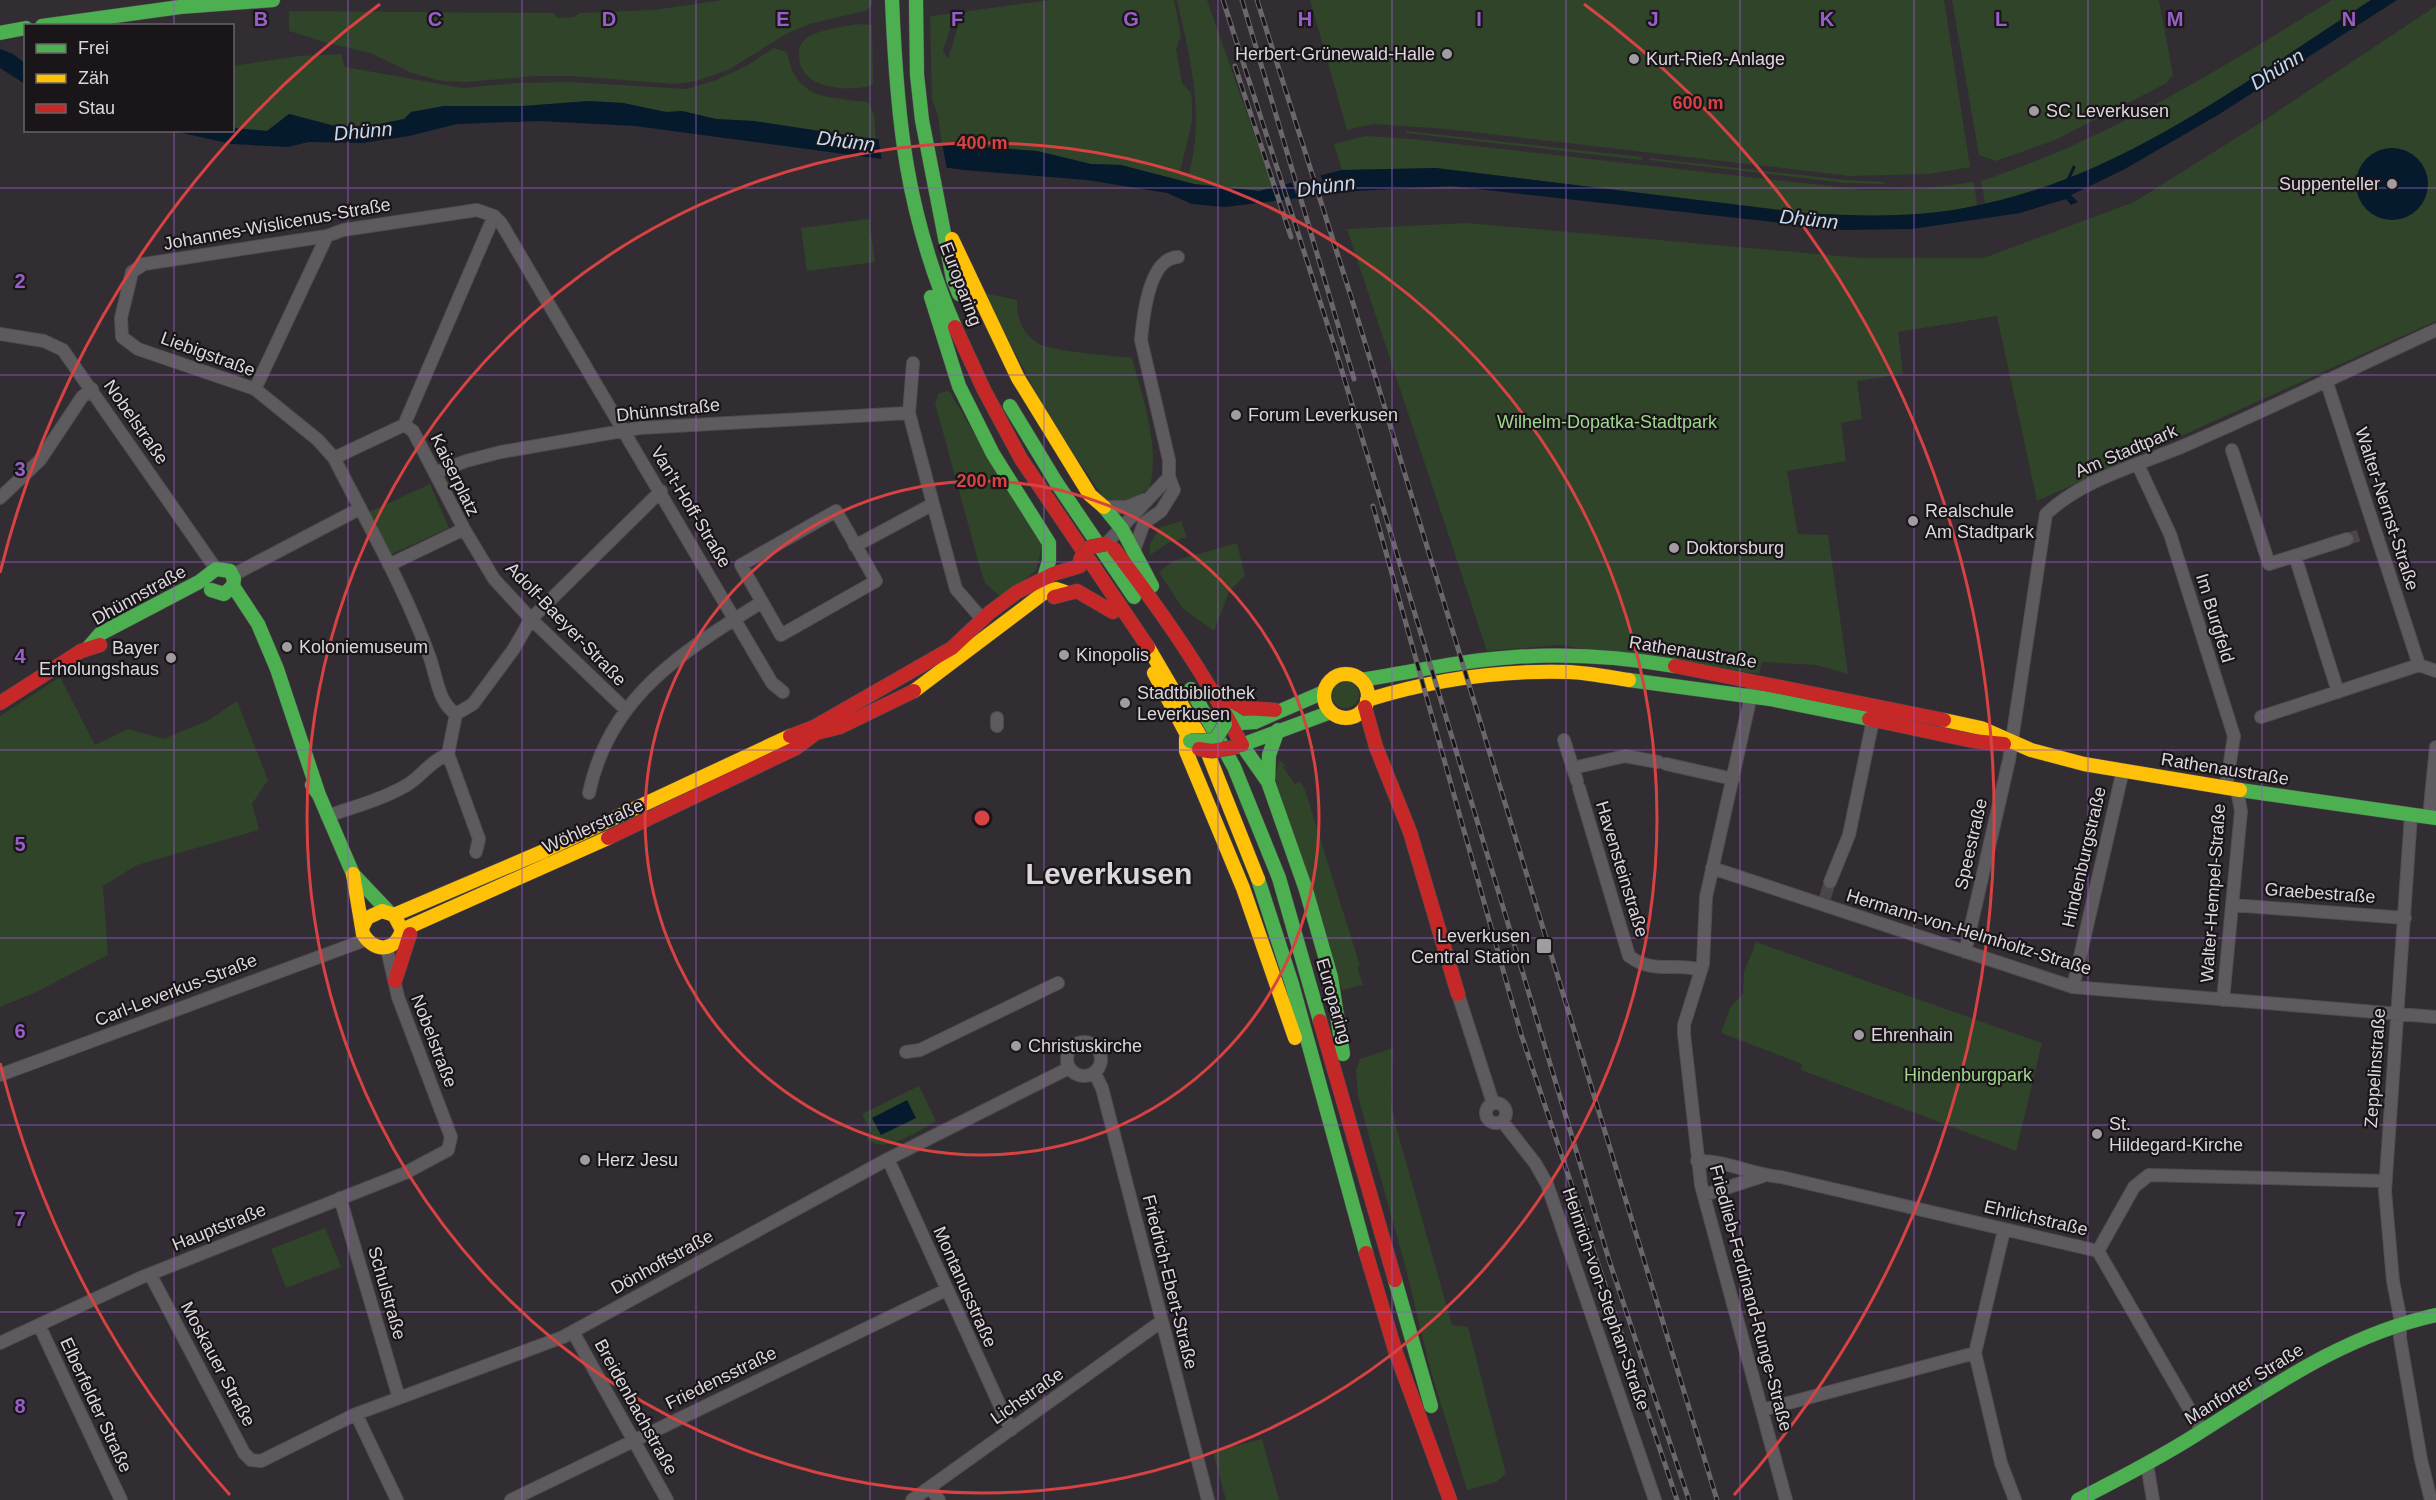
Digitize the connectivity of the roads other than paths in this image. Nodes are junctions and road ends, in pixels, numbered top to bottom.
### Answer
1 (273, 0) edge
2 (892, 0) edge
3 (916, 0) edge
4 (52, 24) edge
5 (24, 28) edge
6 (0, 33) edge
7 (914, 211) junction
8 (494, 216) junction
9 (941, 219) junction
10 (327, 236) junction
11 (1178, 257) dead end
12 (964, 308) dead end
13 (2436, 330) edge
14 (0, 334) edge
15 (122, 337) joint
16 (914, 363) dead end
17 (2326, 380) junction
18 (92, 389) junction
19 (255, 389) junction
20 (1002, 392) dead end
21 (909, 413) junction
22 (404, 425) junction
23 (624, 431) junction
24 (2232, 450) dead end
25 (334, 458) junction
26 (2138, 465) junction
27 (435, 473) junction
28 (1169, 477) junction
29 (661, 492) junction
30 (1090, 495) junction
31 (1150, 497) junction
32 (0, 498) edge
33 (933, 504) junction
34 (1104, 507) junction
35 (359, 509) junction
36 (1041, 527) junction
37 (464, 529) junction
38 (1122, 529) junction
39 (2347, 539) tunnel mouth
40 (1106, 544) junction
41 (855, 546) junction
42 (1134, 550) junction
43 (2295, 556) junction
44 (1080, 562) junction
45 (389, 565) junction
46 (1044, 578) junction
47 (221, 582) junction
48 (1065, 592) junction
49 (762, 602) junction
50 (1160, 610) junction
51 (1113, 612) junction
52 (736, 618) junction
53 (531, 619) junction
54 (982, 619) junction
55 (1148, 620) dead end
56 (984, 639) junction
57 (981, 653) junction
58 (2419, 665) junction
59 (2436, 671) edge
60 (1185, 679) dead end
61 (1361, 680) junction
62 (1753, 680) junction
63 (1209, 686) junction
64 (919, 688) junction
65 (783, 692) dead end
66 (1324, 692) junction
67 (2338, 692) junction
68 (1751, 698) junction
69 (0, 703) edge
70 (1366, 703) junction
71 (1286, 709) junction
72 (626, 711) junction
73 (1331, 711) junction
74 (456, 714) junction
75 (2261, 717) dead end
76 (1225, 718) junction
77 (1348, 718) junction
78 (1873, 720) junction
79 (1278, 730) junction
80 (1564, 740) dead end
81 (1371, 741) junction
82 (1190, 743) junction
83 (2012, 744) junction
84 (1239, 746) junction
85 (2436, 747) edge
86 (448, 754) junction
87 (2123, 770) junction
88 (1576, 779) junction
89 (1733, 779) junction
90 (1268, 783) junction
91 (2232, 789) junction
92 (590, 793) dead end
93 (2411, 815) junction
94 (327, 816) junction
95 (2433, 817) edge
96 (476, 852) dead end
97 (1712, 868) junction
98 (353, 874) junction
99 (1830, 882) tunnel mouth
100 (2232, 905) junction
101 (388, 910) junction
102 (2405, 918) junction
103 (416, 925) junction
104 (402, 930) junction
105 (364, 934) junction
106 (387, 949) junction
107 (1965, 952) junction
108 (1701, 970) junction
109 (395, 981) junction
110 (1058, 983) dead end
111 (2073, 987) junction
112 (1458, 994) joint
113 (2223, 1000) junction
114 (2397, 1012) junction
115 (2436, 1017) edge
116 (906, 1052) dead end
117 (1069, 1068) junction
118 (1095, 1074) junction
119 (0, 1075) edge
120 (1331, 1126) junction
121 (451, 1145) joint
122 (888, 1159) junction
123 (1697, 1161) junction
124 (1361, 1162) junction
125 (1763, 1176) junction
126 (2384, 1181) junction
127 (1704, 1196) junction
128 (340, 1198) junction
129 (2004, 1230) junction
130 (2098, 1251) junction
131 (150, 1274) junction
132 (946, 1290) junction
133 (2436, 1315) edge
134 (1162, 1321) junction
135 (2400, 1324) junction
136 (39, 1325) junction
137 (573, 1332) junction
138 (0, 1343) edge
139 (1975, 1353) junction
140 (399, 1398) junction
141 (1762, 1410) junction
142 (356, 1414) junction
143 (1436, 1417) dead end
144 (1011, 1430) junction
145 (2202, 1431) junction
146 (635, 1440) junction
147 (1447, 1448) dead end
148 (261, 1461) joint
149 (2147, 1464) junction
150 (930, 1487) junction
151 (121, 1500) edge
152 (397, 1500) edge
153 (511, 1500) edge
154 (667, 1500) edge
155 (912, 1500) edge
156 (939, 1500) edge
157 (1208, 1500) edge
158 (1450, 1500) edge
159 (1462, 1500) edge
160 (1655, 1500) edge
161 (1786, 1500) edge
162 (2015, 1500) edge
163 (2078, 1500) edge
164 (2153, 1500) edge
165 (2432, 1500) edge

1 - 4 main road
2 - 7 main road, Europaring
3 - 9 main road, Europaring
5 - 6 main road
7 - 36 main road
7 - 120 main road, Europaring
8 - 10 street, Johannes-Wislicenus-Straße
8 - 22 street
8 - 23 street, Van't-Hoff-Straße
9 - 12 main road, Europaring
9 - 30 main road
10 - 15 street, Johannes-Wislicenus-Straße
10 - 19 street
11 - 28 street
13 - 17 street, Am Stadtpark
14 - 18 street, Nobelstraße
15 - 19 street, Liebigstraße
16 - 21 street
17 - 26 street, Am Stadtpark
17 - 58 street, Walter-Nernst-Straße
18 - 32 street
18 - 47 street, Nobelstraße
19 - 25 street, Liebigstraße
20 - 55 main road
21 - 23 street, Dhünnstraße
21 - 33 street
22 - 25 street, Kaiserplatz
22 - 27 street, Kaiserplatz
23 - 27 street, Dhünnstraße
23 - 29 street, Van't-Hoff-Straße
24 - 43 street
25 - 35 street
26 - 83 street, Am Stadtpark
26 - 91 street, Im Burgfeld
27 - 37 street, Kaiserplatz
28 - 31 street
28 - 42 street
29 - 52 street, Van't-Hoff-Straße
29 - 53 street
30 - 34 main road
30 - 40 main road
31 - 34 street
31 - 38 street
33 - 41 street
33 - 54 street
34 - 38 main road
35 - 45 street
35 - 47 street, Dhünnstraße
36 - 44 main road
36 - 46 main road
37 - 45 street, Kaiserplatz
37 - 53 street, Adolf-Baeyer-Straße
38 - 40 street
38 - 42 main road
39 - 43 street
40 - 44 main road, bridge
40 - 50 main road
41 - 49 street
41 - 49 street
42 - 50 main road
43 - 67 street
44 - 46 main road, Wöhlerstraße
44 - 51 main road
45 - 74 street
46 - 54 main road, Wöhlerstraße
46 - 56 main road
47 - 69 main road, Dhünnstraße
47 - 94 main road, Nobelstraße
48 - 51 main road, Wöhlerstraße
48 - 56 main road, Wöhlerstraße
48 - 57 main road
49 - 52 street
50 - 63 main road
51 - 82 main road
52 - 65 street, Van't-Hoff-Straße
52 - 72 street
53 - 72 street, Adolf-Baeyer-Straße
53 - 74 street
54 - 101 main road, Wöhlerstraße
56 - 57 main road
56 - 64 main road, Wöhlerstraße
57 - 64 main road
58 - 59 street
58 - 67 street
60 - 124 main road, Europaring
61 - 62 main road, Rathenaustraße
61 - 66 main road
61 - 70 main road
62 - 68 street, Friedlieb-Ferdinand-Runge-Straße
62 - 83 main road, Rathenaustraße
63 - 71 main road
63 - 76 main road
64 - 103 main road, Wöhlerstraße
66 - 71 main road
66 - 73 main road
67 - 75 street
68 - 70 main road, Rathenaustraße
68 - 78 main road, Rathenaustraße
68 - 89 street, Friedlieb-Ferdinand-Runge-Straße
70 - 77 main road
70 - 81 main road, Heinrich-von-Stephan-Straße
71 - 76 main road
72 - 92 street
73 - 77 main road
73 - 79 main road
74 - 86 street
76 - 82 main road, bridge
76 - 84 main road
77 - 81 main road, Heinrich-von-Stephan-Straße
78 - 83 main road, Rathenaustraße
78 - 99 street
79 - 84 main road
79 - 90 main road
80 - 88 street, Havensteinstraße
81 - 112 main road, Heinrich-von-Stephan-Straße
82 - 84 main road, bridge
82 - 120 main road
83 - 87 main road, Rathenaustraße
83 - 107 street, Speestraße
84 - 90 main road
85 - 95 street
86 - 94 street
86 - 96 street
87 - 91 main road, Rathenaustraße
87 - 111 street, Hindenburgstraße
88 - 89 street
88 - 108 street, Havensteinstraße
89 - 97 street, Friedlieb-Ferdinand-Runge-Straße
90 - 124 main road
91 - 93 main road, Rathenaustraße
91 - 100 street, Walter-Hempel-Straße
93 - 95 main road, Rathenaustraße
93 - 102 street, Zeppelinstraße
94 - 98 main road, Nobelstraße
97 - 107 street, Hermann-von-Helmholtz-Straße
97 - 108 street, Friedlieb-Ferdinand-Runge-Straße
98 - 101 main road, Nobelstraße
98 - 105 main road, Nobelstraße
100 - 102 street, Graebestraße
100 - 113 street, Walter-Hempel-Straße
101 - 104 main road
101 - 105 main road
102 - 114 street, Zeppelinstraße
103 - 104 main road, Wöhlerstraße
103 - 109 main road
104 - 106 main road
105 - 106 main road
105 - 119 street, Carl-Leverkus-Straße
106 - 109 street, Nobelstraße
107 - 111 street, Hermann-von-Helmholtz-Straße
108 - 123 street, Friedlieb-Ferdinand-Runge-Straße
109 - 121 street, Nobelstraße
110 - 116 street
111 - 113 street, Hermann-von-Helmholtz-Straße
112 - 160 street, Heinrich-von-Stephan-Straße
113 - 114 street, Hermann-von-Helmholtz-Straße
114 - 115 street, Hermann-von-Helmholtz-Straße
114 - 126 street, Zeppelinstraße
117 - 118 street
117 - 118 street
117 - 122 street, Dönhoffstraße
118 - 134 street, Friedrich-Ebert-Straße
120 - 158 main road, Europaring
121 - 128 street, Hauptstraße
122 - 132 street, Montanusstraße
122 - 137 street, Dönhoffstraße
123 - 125 street, Ehrlichstraße
123 - 127 street, Friedlieb-Ferdinand-Runge-Straße
124 - 143 main road, Europaring
125 - 127 street, Ehrlichstraße
125 - 129 street, Ehrlichstraße
126 - 130 street
126 - 135 street, Zeppelinstraße
127 - 141 street, Friedlieb-Ferdinand-Runge-Straße
128 - 131 street, Hauptstraße
128 - 140 street, Schulstraße
129 - 130 street, Ehrlichstraße
129 - 139 street
130 - 145 street, Ehrlichstraße
131 - 136 street, Hauptstraße
131 - 148 street, Moskauer Straße
132 - 144 street, Montanusstraße
132 - 146 street, Friedensstraße
133 - 135 main road, Manforter Straße
134 - 144 street, Lichstraße
134 - 157 street, Friedrich-Ebert-Straße
135 - 145 main road, Manforter Straße
135 - 165 street, Zeppelinstraße
136 - 138 street, Hauptstraße
136 - 151 street, Elberfelder Straße
137 - 140 street, Dönhoffstraße
137 - 146 street, Breidenbachstraße
139 - 141 street
139 - 162 street
140 - 142 street, Dönhoffstraße
141 - 161 street, Friedlieb-Ferdinand-Runge-Straße
142 - 148 street, Dönhoffstraße
142 - 152 street
144 - 150 street, Lichstraße
145 - 149 main road, Manforter Straße
146 - 153 street, Friedensstraße
146 - 154 street, Breidenbachstraße
147 - 159 main road
149 - 163 main road, Manforter Straße
149 - 164 street
150 - 155 street, Lichstraße
150 - 156 street

